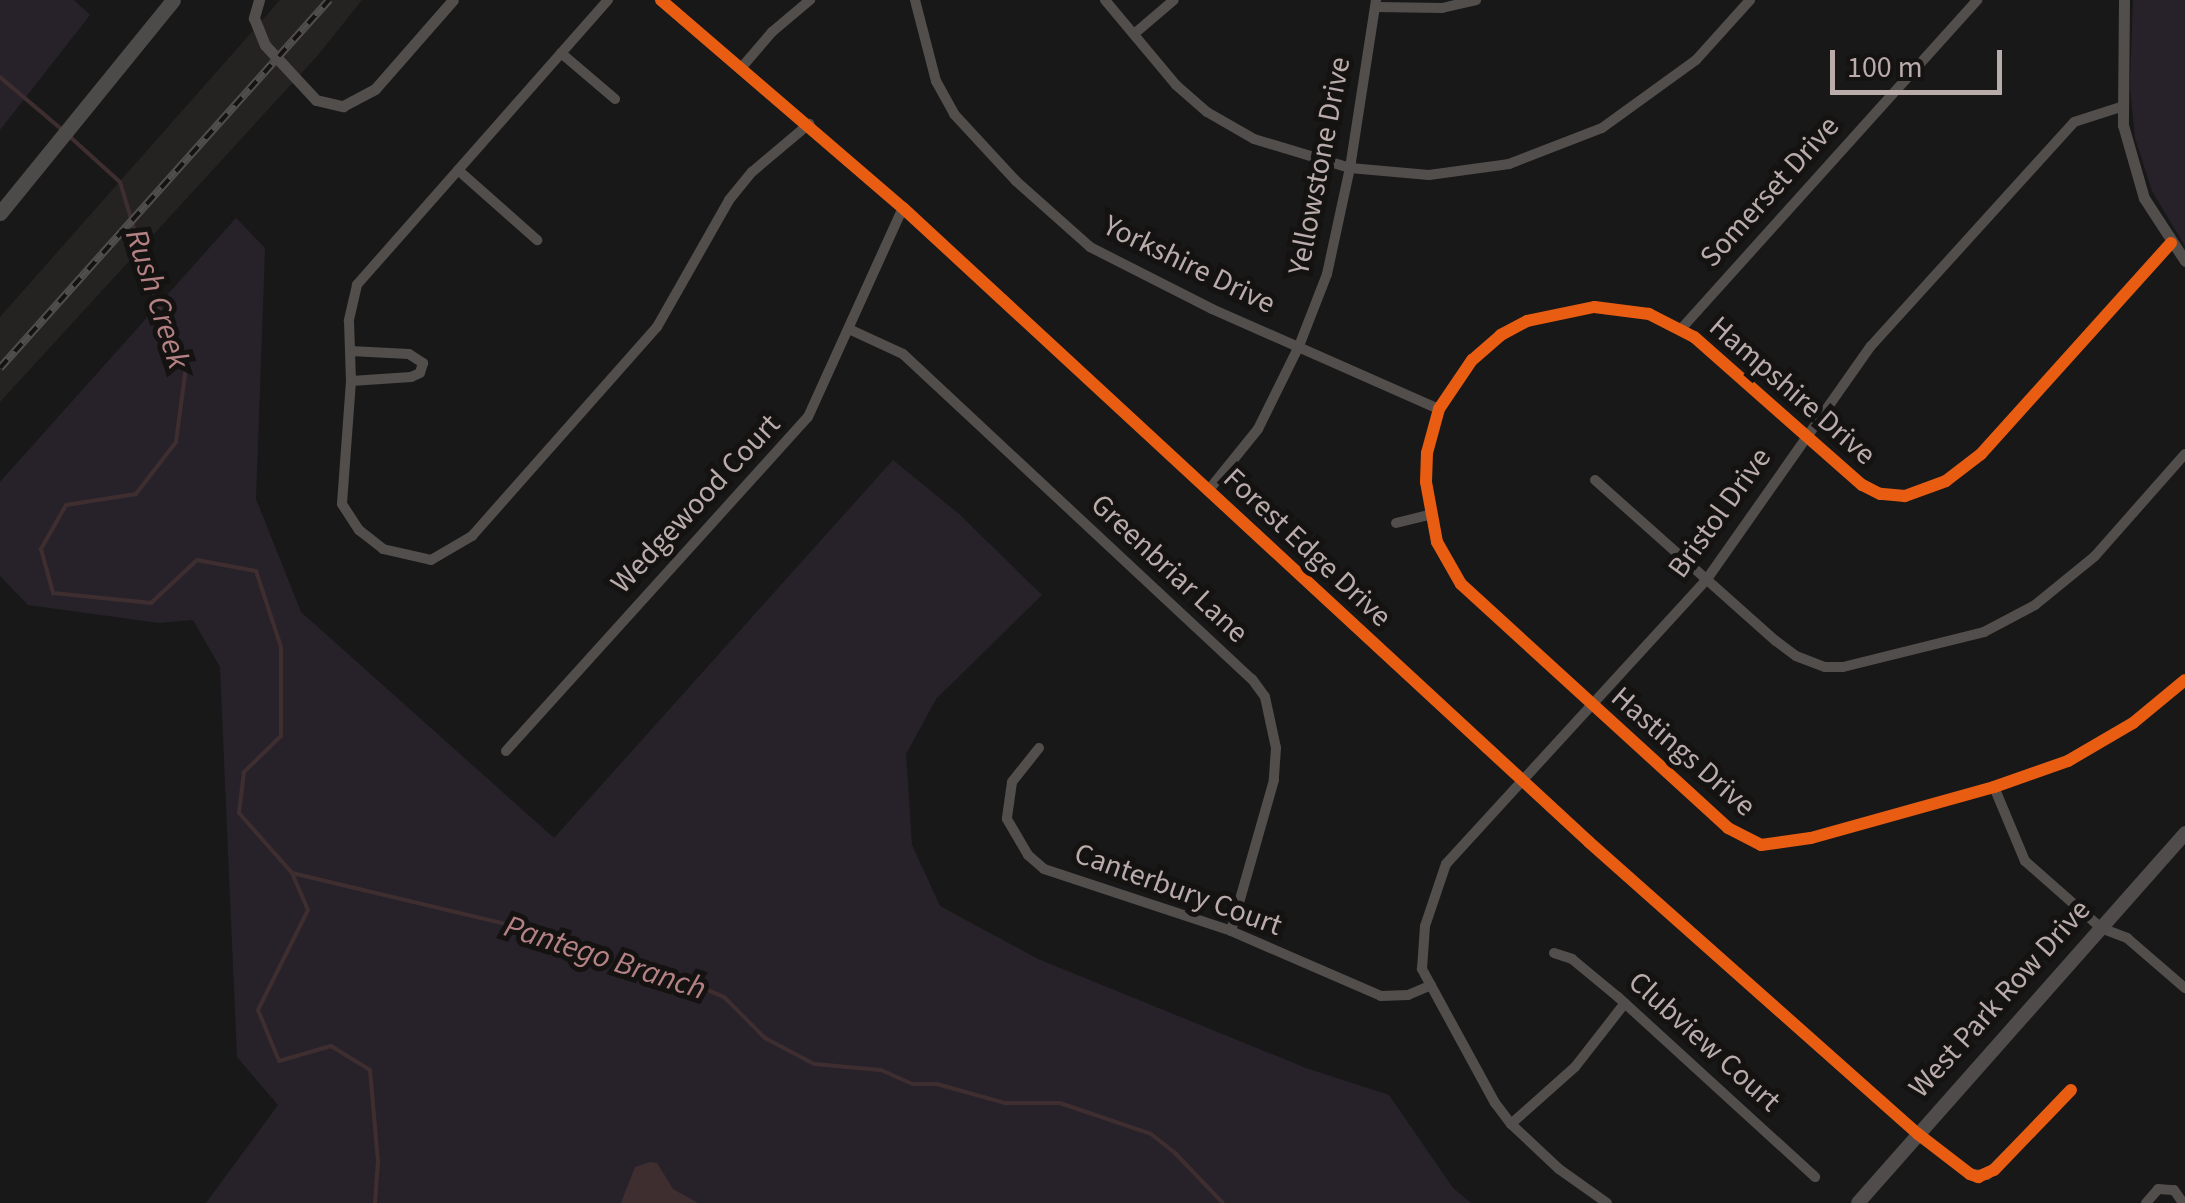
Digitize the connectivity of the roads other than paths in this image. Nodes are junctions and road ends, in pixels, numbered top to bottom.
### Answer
1 (173, 0) edge
2 (259, 0) edge
3 (453, 0) edge
4 (608, 0) edge
5 (661, 0) edge
6 (810, 0) edge
7 (916, 0) edge
8 (1104, 0) edge
9 (1174, 0) edge
10 (1476, 0) edge
11 (1750, 0) edge
12 (1977, 0) edge
13 (2124, 0) edge
14 (793, 4) edge
15 (1376, 4) edge
16 (1134, 34) junction
17 (561, 53) junction
18 (742, 67) junction
19 (615, 99) dead end
20 (2121, 108) junction
21 (808, 124) junction
22 (1350, 168) junction
23 (458, 170) junction
24 (903, 208) junction
25 (0, 213) edge
26 (537, 240) dead end
27 (2171, 243) junction
28 (2185, 261) edge
29 (1681, 329) junction
30 (850, 330) junction
31 (1300, 346) junction
32 (350, 351) junction
33 (351, 381) junction
34 (1440, 409) junction
35 (1805, 436) junction
36 (2185, 454) edge
37 (1595, 480) dead end
38 (1208, 491) junction
39 (1429, 515) junction
40 (1396, 523) dead end
41 (1706, 579) junction
42 (2185, 680) edge
43 (1594, 707) junction
44 (1039, 748) dead end
45 (506, 751) dead end
46 (1524, 783) junction
47 (1994, 787) junction
48 (2185, 833) edge
49 (2100, 928) junction
50 (1231, 931) junction
51 (1554, 953) dead end
52 (1431, 985) junction
53 (2185, 988) edge
54 (1625, 1003) junction
55 (2071, 1090) dead end
56 (1511, 1124) junction
57 (1918, 1134) junction
58 (1815, 1176) dead end
59 (1607, 1203) edge
60 (1858, 1203) edge
61 (2146, 1203) edge
62 (2183, 1203) edge

1 - 25 main road
2 - 3 street
4 - 17 street
5 - 18 street, Forest Edge Drive
6 - 14 street
7 - 31 street, Yorkshire Drive
8 - 16 street
9 - 16 street
10 - 15 street
11 - 22 street
12 - 29 street, Somerset Drive
13 - 20 street
14 - 18 street
15 - 22 street, Yellowstone Drive
16 - 22 street
17 - 19 street
17 - 23 street
18 - 21 street, Forest Edge Drive
20 - 27 street
20 - 35 street, Bristol Drive
21 - 24 street, Forest Edge Drive
21 - 33 street
22 - 31 street, Yellowstone Drive
23 - 26 street
23 - 32 street
24 - 30 street, Wedgewood Court
24 - 38 street, Forest Edge Drive
27 - 28 street
27 - 35 street, Hampshire Drive
29 - 34 street, Hampshire Drive
29 - 35 street, Hampshire Drive
30 - 45 street, Wedgewood Court
30 - 50 street, Greenbriar Lane
31 - 34 street, Yorkshire Drive
31 - 38 street, Yellowstone Drive
32 - 33 street
32 - 33 street
34 - 39 street, Hastings Drive
35 - 41 street, Bristol Drive
36 - 41 street
37 - 41 street
38 - 46 street, Forest Edge Drive
39 - 40 street
39 - 43 street, Hastings Drive
41 - 43 street, Bristol Drive
42 - 47 street, Hastings Drive
43 - 46 street, Bristol Drive
43 - 47 street, Hastings Drive
44 - 50 street, Canterbury Court
46 - 52 street, Bristol Drive
46 - 57 street, Forest Edge Drive
47 - 49 street
48 - 49 main road, West Park Row Drive
49 - 53 street
49 - 57 main road, West Park Row Drive
50 - 52 street, Canterbury Court
51 - 54 street, Clubview Court
52 - 56 street, Bristol Drive
54 - 56 street
54 - 58 street, Clubview Court
55 - 57 street
56 - 59 street, Bristol Drive
57 - 60 main road, West Park Row Drive
61 - 62 street

